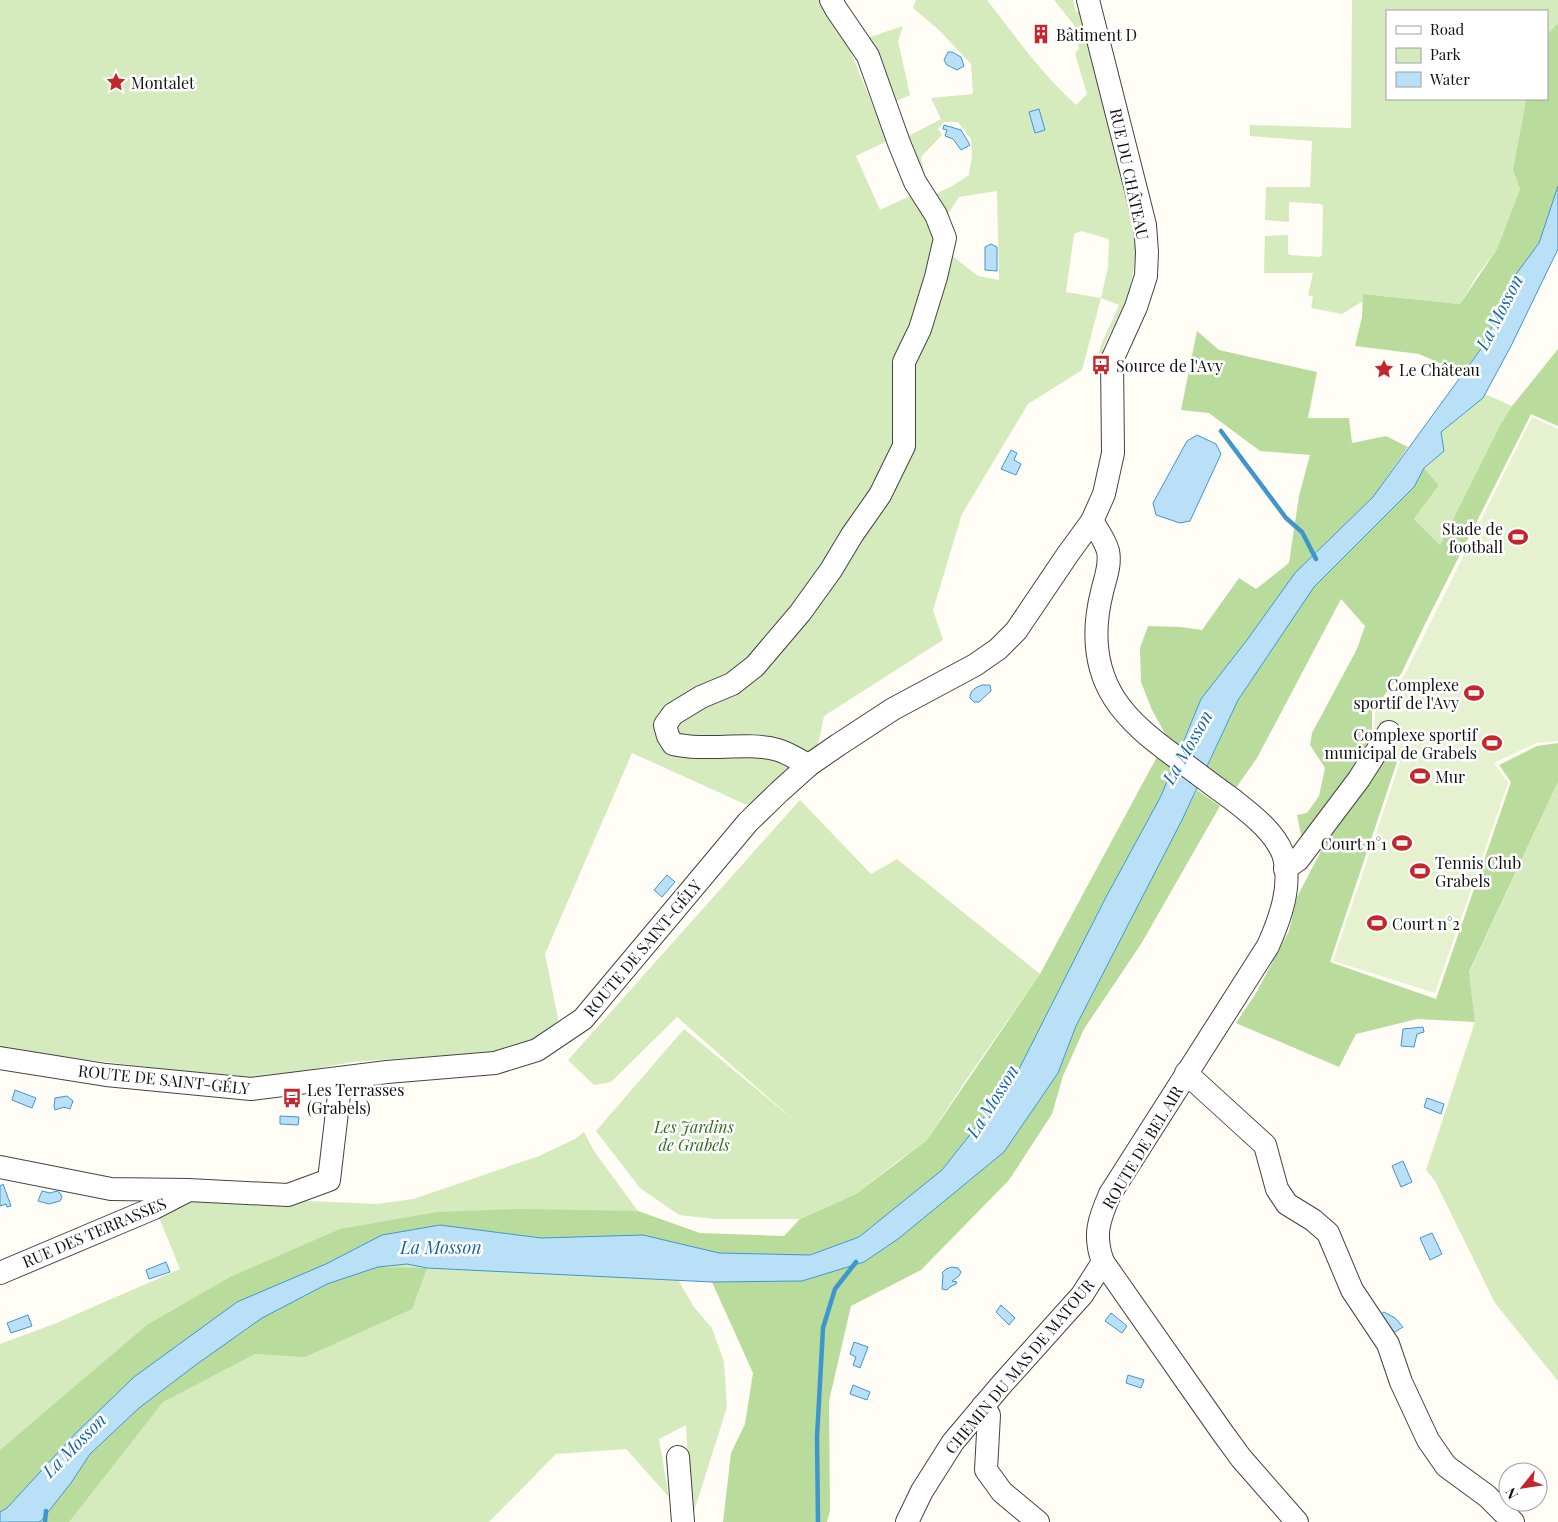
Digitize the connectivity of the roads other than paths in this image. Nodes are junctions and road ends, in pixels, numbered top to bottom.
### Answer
1 (831, 0) edge
2 (1088, 0) edge
3 (1092, 521) junction
4 (1389, 732) dead end
5 (810, 765) junction
6 (1284, 861) junction
7 (0, 1058) edge
8 (1186, 1072) junction
9 (340, 1078) junction
10 (0, 1167) edge
11 (188, 1190) junction
12 (1103, 1262) junction
13 (0, 1273) edge
14 (984, 1406) junction
15 (678, 1457) dead end
16 (683, 1522) edge
17 (907, 1522) edge
18 (1038, 1522) edge
19 (1297, 1522) edge
20 (1513, 1522) edge

1 - 5 street
2 - 3 street, RUE DU CHÂTEAU
3 - 5 street, ROUTE DE SAINT-GÉLY
3 - 6 street
4 - 6 street
5 - 9 street, ROUTE DE SAINT-GÉLY
6 - 8 street, ROUTE DE BEL AIR
7 - 9 street, ROUTE DE SAINT-GÉLY
8 - 12 street, ROUTE DE BEL AIR
8 - 20 street
9 - 11 street, RUE DES TERRASSES
10 - 11 street, RUE DES TERRASSES
11 - 13 street, RUE DES TERRASSES
12 - 14 street, CHEMIN DU MAS DE MATOUR
12 - 19 street, ROUTE DE BEL AIR
14 - 17 street, CHEMIN DU MAS DE MATOUR
14 - 18 street
15 - 16 street

